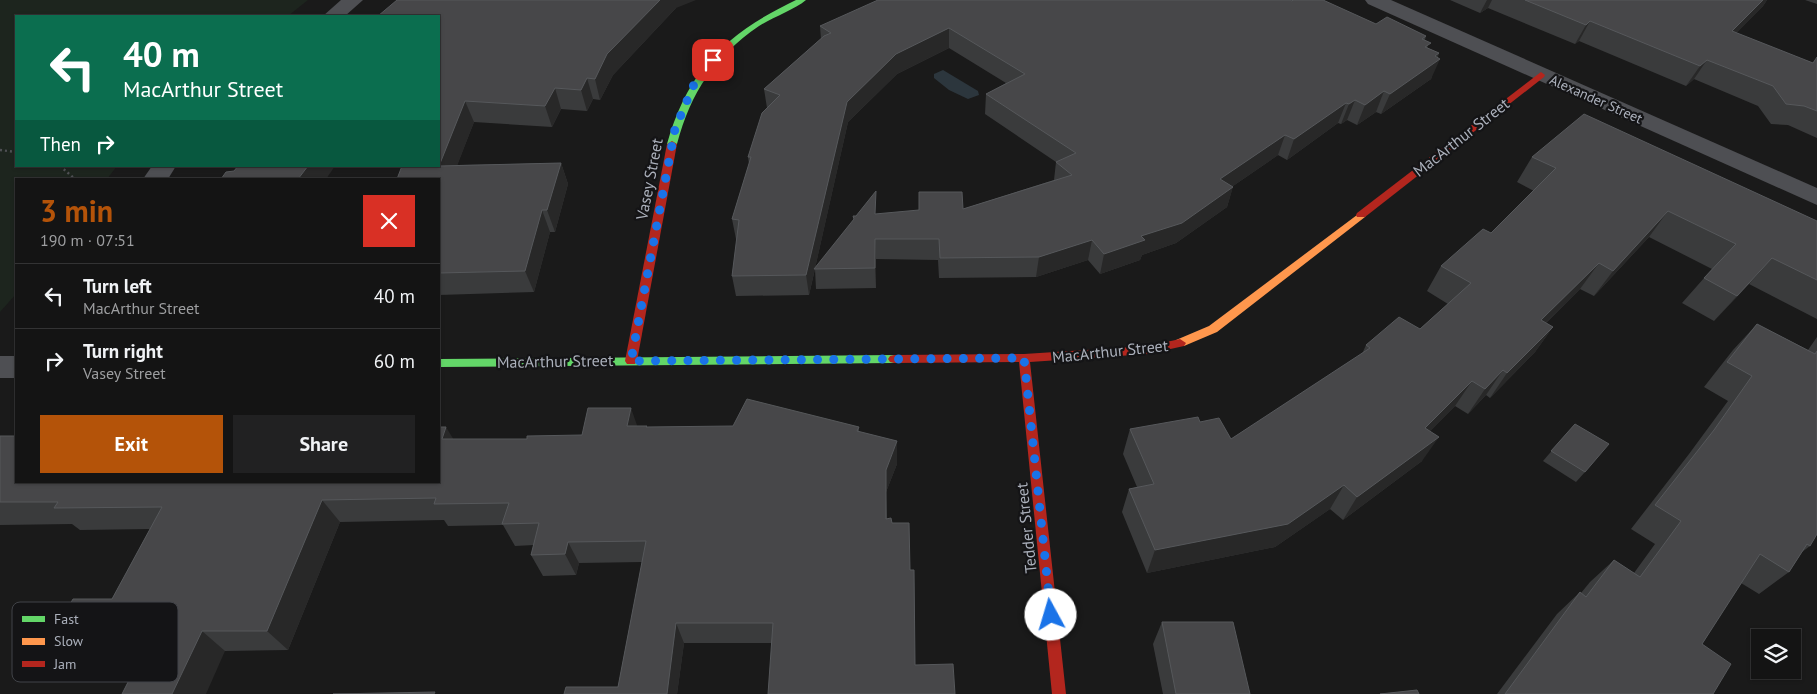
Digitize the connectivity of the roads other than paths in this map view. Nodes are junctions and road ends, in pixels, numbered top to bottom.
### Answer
1 (353, 0) edge
2 (802, 0) edge
3 (1375, 0) edge
4 (334, 15) edge
5 (1541, 75) junction
6 (164, 167) edge
7 (156, 178) edge
8 (1817, 197) edge
9 (1024, 358) junction
10 (631, 361) junction
11 (440, 363) edge
12 (0, 367) edge
13 (15, 367) edge
14 (1060, 694) edge

1 - 4 street
2 - 10 street, Vasey Street
3 - 5 street, Alexander Street
5 - 8 street, Alexander Street
5 - 9 street, MacArthur Street
6 - 7 street
9 - 10 street, MacArthur Street
9 - 14 street, Tedder Street
10 - 11 street, MacArthur Street
12 - 13 street

